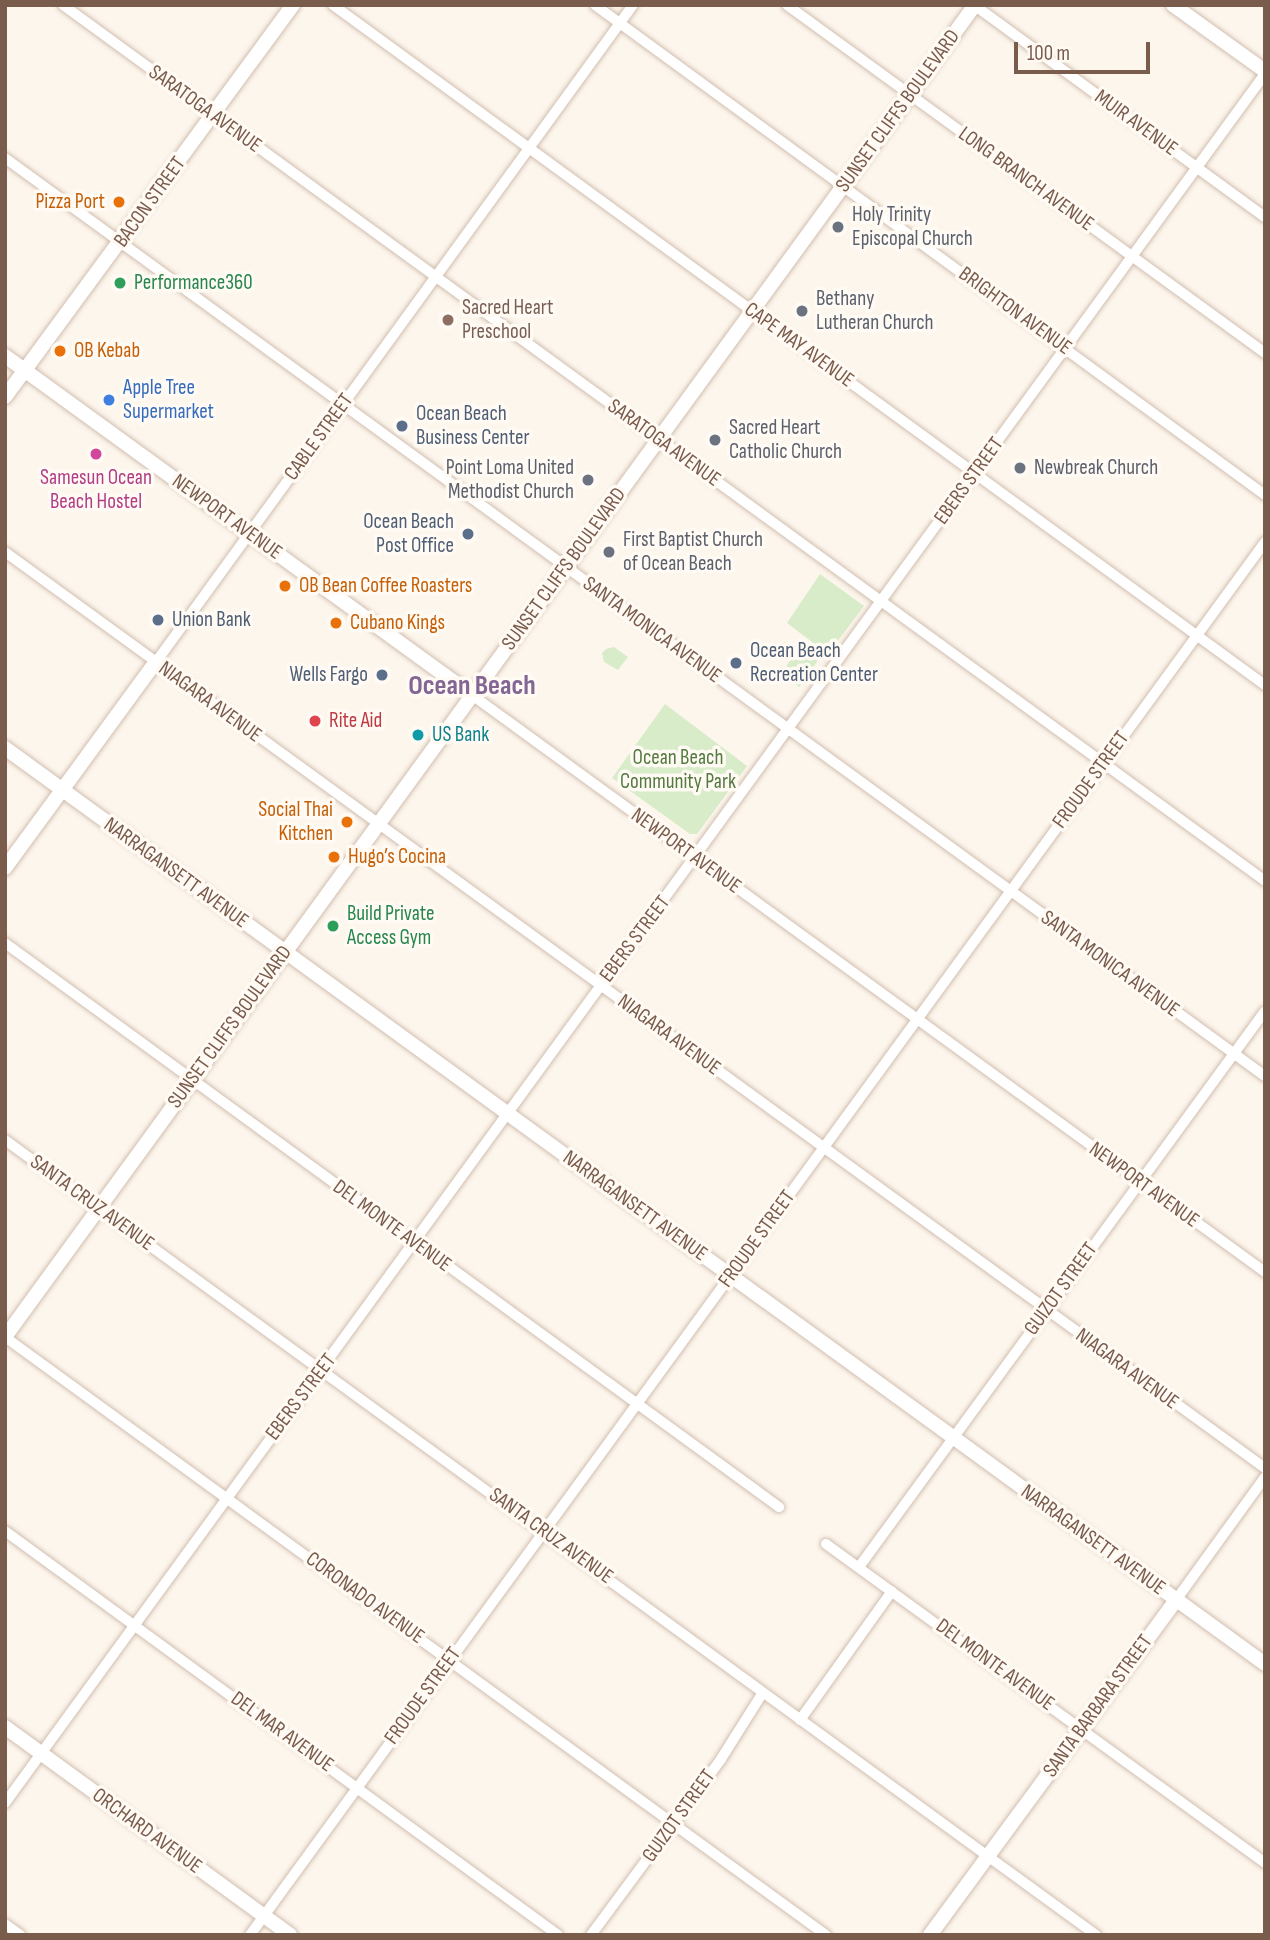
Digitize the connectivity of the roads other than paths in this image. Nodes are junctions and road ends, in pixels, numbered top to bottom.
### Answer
1 (62, 5) edge
2 (293, 5) edge
3 (333, 5) edge
4 (595, 5) edge
5 (633, 5) edge
6 (786, 5) edge
7 (975, 5) edge
8 (1173, 5) edge
9 (620, 23) junction
10 (1265, 73) edge
11 (909, 95) junction
12 (213, 114) junction
13 (529, 149) junction
14 (5, 158) edge
15 (1198, 167) junction
16 (843, 186) junction
17 (1265, 216) edge
18 (120, 243) junction
19 (1132, 256) junction
20 (436, 276) junction
21 (753, 311) junction
22 (1065, 348) junction
23 (1265, 353) edge
24 (5, 356) edge
25 (26, 371) junction
26 (5, 397) edge
27 (342, 404) junction
28 (658, 440) junction
29 (975, 474) junction
30 (1265, 495) edge
31 (250, 533) junction
32 (1265, 542) edge
33 (5, 552) edge
34 (565, 567) junction
35 (881, 600) junction
36 (1197, 636) junction
37 (156, 662) junction
38 (1265, 685) edge
39 (472, 695) junction
40 (788, 729) junction
41 (5, 748) edge
42 (1103, 764) junction
43 (63, 789) junction
44 (378, 823) junction
45 (694, 858) junction
46 (5, 868) edge
47 (1265, 881) edge
48 (1010, 891) junction
49 (5, 943) edge
50 (285, 952) junction
51 (600, 986) junction
52 (1265, 1011) edge
53 (918, 1019) junction
54 (1233, 1053) junction
55 (1265, 1076) edge
56 (192, 1080) junction
57 (508, 1113) junction
58 (5, 1140) edge
59 (825, 1147) junction
60 (1139, 1182) junction
61 (99, 1208) junction
62 (414, 1242) junction
63 (1265, 1272) edge
64 (730, 1276) junction
65 (1046, 1310) junction
66 (5, 1337) edge
67 (321, 1371) junction
68 (636, 1405) junction
69 (954, 1437) junction
70 (1265, 1468) edge
71 (1265, 1477) edge
72 (228, 1498) junction
73 (779, 1507) dead end
74 (5, 1531) edge
75 (545, 1531) junction
76 (826, 1544) dead end
77 (859, 1567) junction
78 (892, 1591) junction
79 (1176, 1600) junction
80 (136, 1626) junction
81 (450, 1659) junction
82 (1265, 1664) edge
83 (762, 1694) junction
84 (800, 1720) junction
85 (5, 1727) edge
86 (1082, 1729) junction
87 (41, 1753) junction
88 (358, 1787) junction
89 (5, 1803) edge
90 (673, 1824) junction
91 (988, 1856) junction
92 (1265, 1863) edge
93 (264, 1916) junction
94 (5, 1924) edge
95 (20, 1935) edge
96 (250, 1935) edge
97 (289, 1935) edge
98 (558, 1935) edge
99 (591, 1935) edge
100 (826, 1935) edge
101 (930, 1935) edge
102 (1096, 1935) edge

1 - 12 street, SARATOGA AVENUE
2 - 12 street, BACON STREET
3 - 13 street, CAPE MAY AVENUE
4 - 9 street, BRIGHTON AVENUE
5 - 9 street, CABLE STREET
6 - 11 street, LONG BRANCH AVENUE
7 - 11 street, SUNSET CLIFFS BOULEVARD
7 - 15 street, MUIR AVENUE
8 - 10 street
9 - 13 street, CABLE STREET
9 - 16 street, BRIGHTON AVENUE
10 - 15 street, EBERS STREET
11 - 16 street, SUNSET CLIFFS BOULEVARD
11 - 19 street, LONG BRANCH AVENUE
12 - 18 street, BACON STREET
12 - 20 street, SARATOGA AVENUE
13 - 20 street, CABLE STREET
13 - 21 street, CAPE MAY AVENUE
14 - 18 street, SANTA MONICA AVENUE
15 - 17 street, MUIR AVENUE
15 - 19 street, EBERS STREET
16 - 21 street, SUNSET CLIFFS BOULEVARD
16 - 22 street, BRIGHTON AVENUE
18 - 25 street, BACON STREET
18 - 27 street, SANTA MONICA AVENUE
19 - 22 street, EBERS STREET
19 - 23 street, LONG BRANCH AVENUE
20 - 27 street, CABLE STREET
20 - 28 street, SARATOGA AVENUE
21 - 28 street, SUNSET CLIFFS BOULEVARD
21 - 29 street, CAPE MAY AVENUE
22 - 29 street, EBERS STREET
22 - 30 street, BRIGHTON AVENUE
24 - 25 street, NEWPORT AVENUE
25 - 26 street, BACON STREET
25 - 31 street, NEWPORT AVENUE
27 - 31 street, CABLE STREET
27 - 34 street, SANTA MONICA AVENUE
28 - 34 street, SUNSET CLIFFS BOULEVARD
28 - 35 street, SARATOGA AVENUE
29 - 35 street, EBERS STREET
29 - 36 street, CAPE MAY AVENUE
31 - 37 street, CABLE STREET
31 - 39 street, NEWPORT AVENUE
32 - 36 street, FROUDE STREET
33 - 37 street, NIAGARA AVENUE
34 - 39 street, SUNSET CLIFFS BOULEVARD
34 - 40 street, SANTA MONICA AVENUE
35 - 40 street, EBERS STREET
35 - 42 street, SARATOGA AVENUE
36 - 38 street, CAPE MAY AVENUE
36 - 42 street, FROUDE STREET
37 - 43 street, CABLE STREET
37 - 44 street, NIAGARA AVENUE
39 - 44 street, SUNSET CLIFFS BOULEVARD
39 - 45 street, NEWPORT AVENUE
40 - 45 street, EBERS STREET
40 - 48 street, SANTA MONICA AVENUE
41 - 43 street, NARRAGANSETT AVENUE
42 - 47 street, SARATOGA AVENUE
42 - 48 street, FROUDE STREET
43 - 46 street, CABLE STREET
43 - 50 street, NARRAGANSETT AVENUE
44 - 50 street, SUNSET CLIFFS BOULEVARD
44 - 51 street, NIAGARA AVENUE
45 - 51 street, EBERS STREET
45 - 53 street, NEWPORT AVENUE
48 - 53 street, FROUDE STREET
48 - 54 street, SANTA MONICA AVENUE
49 - 56 street, DEL MONTE AVENUE
50 - 56 street, SUNSET CLIFFS BOULEVARD
50 - 57 street, NARRAGANSETT AVENUE
51 - 57 street, EBERS STREET
51 - 59 street, NIAGARA AVENUE
52 - 54 street, GUIZOT STREET
53 - 59 street, FROUDE STREET
53 - 60 street, NEWPORT AVENUE
54 - 55 street, SANTA MONICA AVENUE
54 - 60 street, GUIZOT STREET
56 - 61 street, SUNSET CLIFFS BOULEVARD
56 - 62 street, DEL MONTE AVENUE
57 - 62 street, EBERS STREET
57 - 64 street, NARRAGANSETT AVENUE
58 - 61 street, SANTA CRUZ AVENUE
59 - 64 street, FROUDE STREET
59 - 65 street, NIAGARA AVENUE
60 - 63 street, NEWPORT AVENUE
60 - 65 street, GUIZOT STREET
61 - 66 street, SUNSET CLIFFS BOULEVARD
61 - 67 street, SANTA CRUZ AVENUE
62 - 67 street, EBERS STREET
62 - 68 street, DEL MONTE AVENUE
64 - 68 street, FROUDE STREET
64 - 69 street, NARRAGANSETT AVENUE
65 - 69 street, GUIZOT STREET
65 - 70 street, NIAGARA AVENUE
66 - 72 street, CORONADO AVENUE
67 - 72 street, EBERS STREET
67 - 75 street, SANTA CRUZ AVENUE
68 - 73 street, DEL MONTE AVENUE
68 - 75 street, FROUDE STREET
69 - 77 street, GUIZOT STREET
69 - 79 street, NARRAGANSETT AVENUE
71 - 79 street, SANTA BARBARA STREET
72 - 80 street, EBERS STREET
72 - 81 street, CORONADO AVENUE
74 - 80 street, DEL MAR AVENUE
75 - 81 street, FROUDE STREET
75 - 83 street, SANTA CRUZ AVENUE
76 - 77 street, DEL MONTE AVENUE
77 - 78 street, DEL MONTE AVENUE
78 - 84 street
78 - 86 street, DEL MONTE AVENUE
79 - 82 street, NARRAGANSETT AVENUE
79 - 86 street, SANTA BARBARA STREET
80 - 87 street, EBERS STREET
80 - 88 street, DEL MAR AVENUE
81 - 88 street, FROUDE STREET
81 - 90 street, CORONADO AVENUE
83 - 84 street, SANTA CRUZ AVENUE
83 - 90 street, GUIZOT STREET
84 - 91 street, SANTA CRUZ AVENUE
85 - 87 street, ORCHARD AVENUE
86 - 91 street, SANTA BARBARA STREET
86 - 92 street, DEL MONTE AVENUE
87 - 89 street, EBERS STREET
87 - 93 street, ORCHARD AVENUE
88 - 93 street, FROUDE STREET
88 - 98 street, DEL MAR AVENUE
90 - 99 street, GUIZOT STREET
90 - 100 street, CORONADO AVENUE
91 - 101 street, SANTA BARBARA STREET
91 - 102 street, SANTA CRUZ AVENUE
93 - 96 street, FROUDE STREET
93 - 97 street, ORCHARD AVENUE
94 - 95 street

